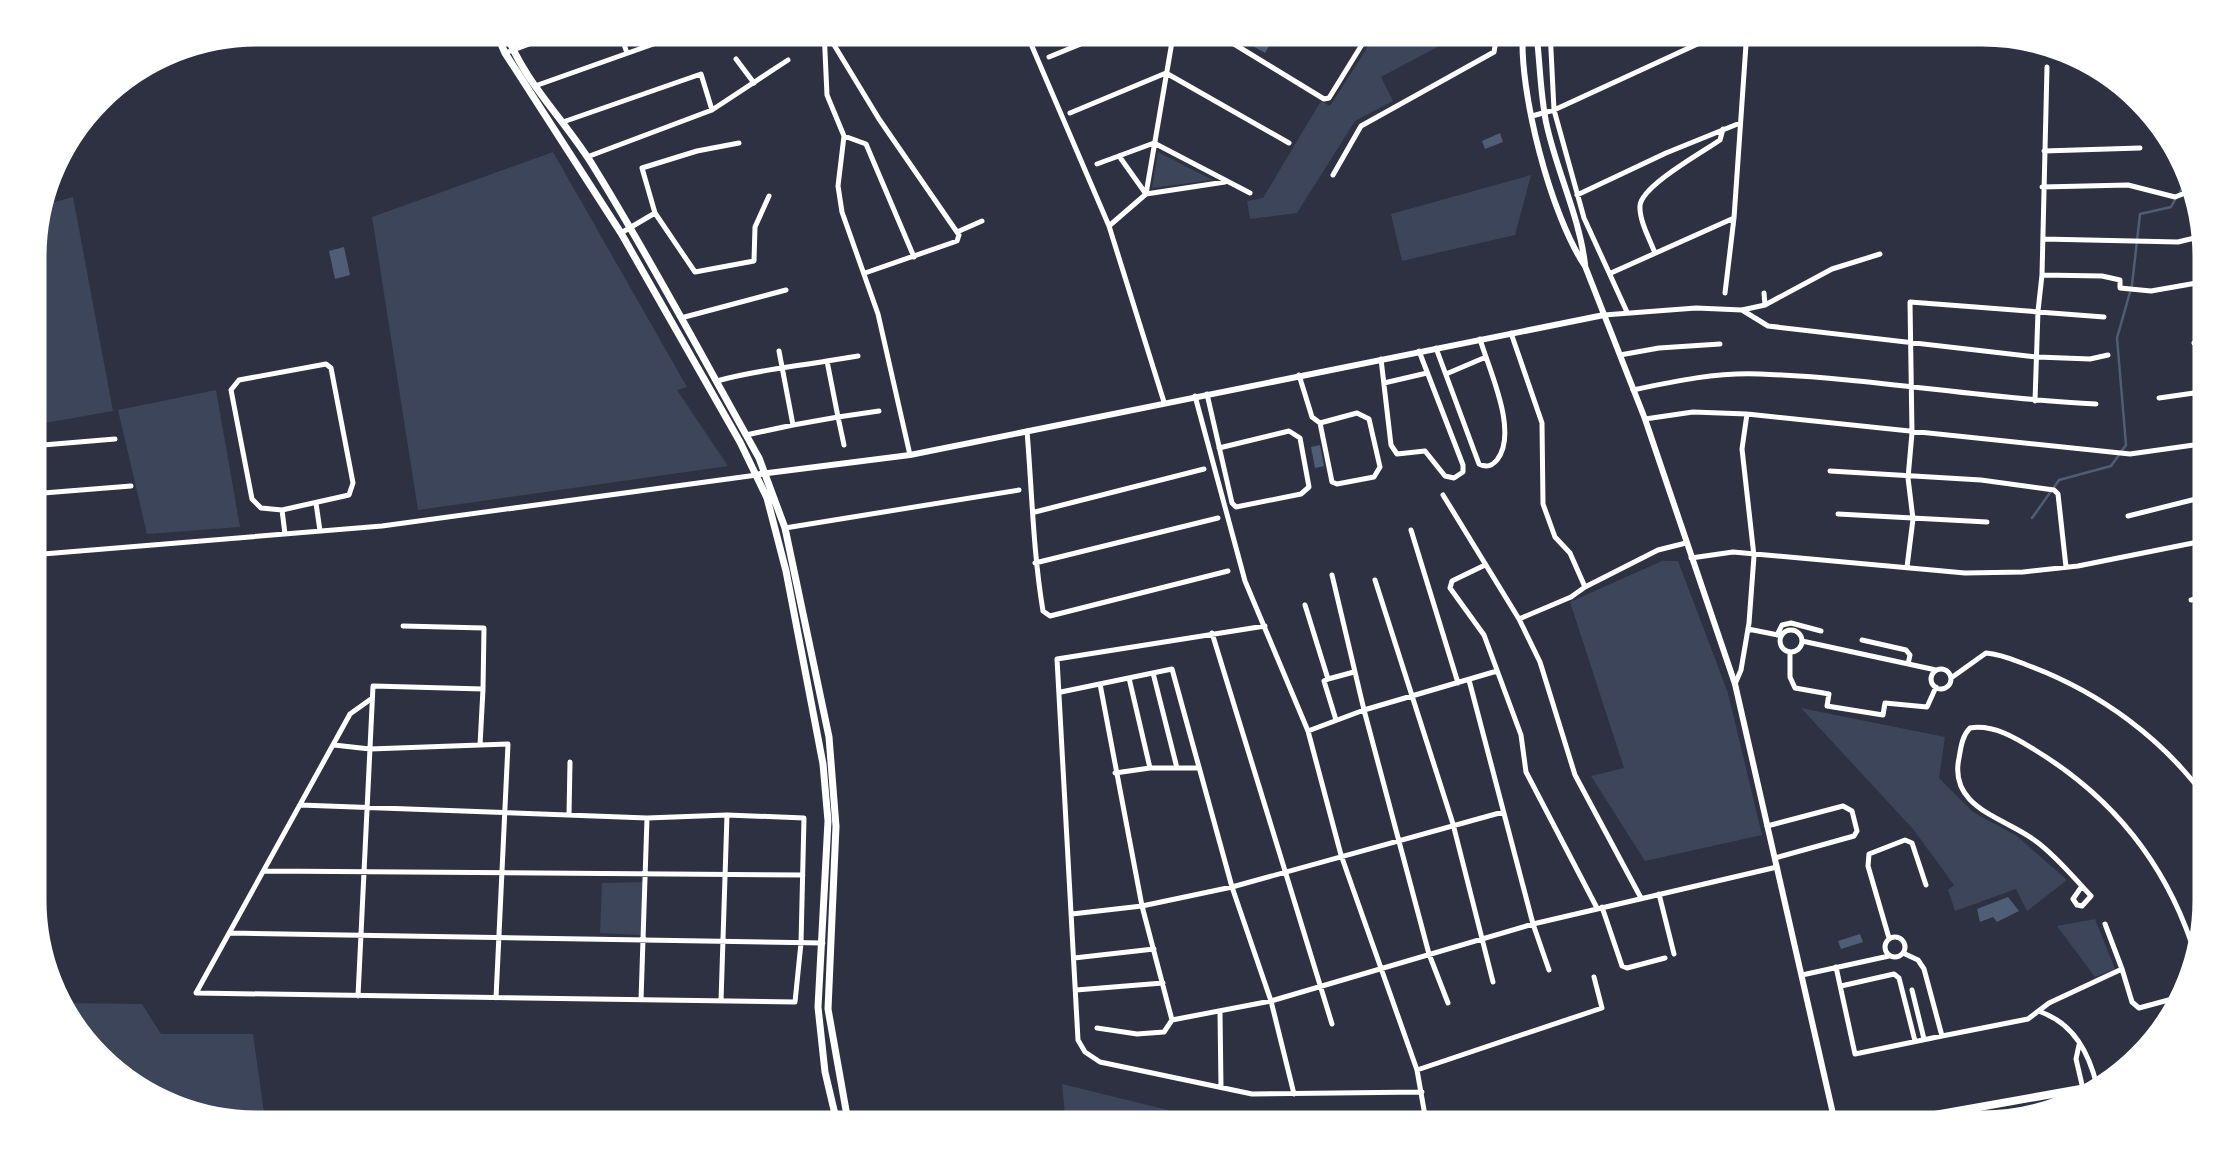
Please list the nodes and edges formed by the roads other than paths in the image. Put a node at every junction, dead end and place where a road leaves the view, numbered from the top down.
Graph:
1 (500, 42) edge
2 (510, 42) edge
3 (533, 42) edge
4 (623, 42) edge
5 (659, 42) edge
6 (825, 42) edge
7 (832, 42) edge
8 (1030, 42) edge
9 (1086, 42) edge
10 (1172, 42) edge
11 (1231, 42) edge
12 (1364, 42) edge
13 (1494, 42) edge
14 (1523, 42) edge
15 (1537, 42) edge
16 (1551, 42) edge
17 (1702, 42) edge
18 (1746, 42) edge
19 (513, 49) junction
20 (505, 53) junction
21 (627, 53) junction
22 (1049, 57) dead end
23 (736, 59) dead end
24 (788, 60) dead end
25 (2047, 67) dead end
26 (1166, 73) junction
27 (754, 83) junction
28 (532, 87) junction
29 (712, 110) junction
30 (1554, 110) junction
31 (1070, 113) dead end
32 (1545, 114) junction
33 (1532, 116) junction
34 (564, 122) junction
35 (1740, 123) junction
36 (1723, 130) junction
37 (844, 136) junction
38 (739, 143) dead end
39 (1154, 143) junction
40 (1289, 143) dead end
41 (2140, 148) dead end
42 (2044, 151) junction
43 (1119, 156) junction
44 (587, 157) junction
45 (1097, 164) dead end
46 (1333, 175) dead end
47 (1225, 183) junction
48 (2042, 187) junction
49 (2187, 192) edge
50 (1250, 193) dead end
51 (1146, 194) junction
52 (1577, 195) junction
53 (769, 196) dead end
54 (655, 213) junction
55 (1734, 218) junction
56 (982, 221) dead end
57 (1109, 226) junction
58 (630, 227) junction
59 (957, 232) junction
60 (621, 233) junction
61 (2196, 238) edge
62 (2043, 239) junction
63 (1655, 253) junction
64 (1880, 254) dead end
65 (914, 257) junction
66 (1585, 266) junction
67 (865, 273) junction
68 (1611, 273) junction
69 (2042, 275) junction
70 (2197, 283) edge
71 (786, 290) dead end
72 (1725, 293) dead end
73 (1763, 293) dead end
74 (1765, 305) junction
75 (1742, 310) junction
76 (2038, 311) junction
77 (1627, 312) junction
78 (1604, 314) junction
79 (2104, 317) dead end
80 (681, 318) junction
81 (1511, 333) junction
82 (1480, 339) junction
83 (1910, 342) junction
84 (2197, 342) edge
85 (2194, 343) dead end
86 (1720, 344) dead end
87 (1436, 348) junction
88 (779, 351) dead end
89 (1419, 351) junction
90 (1620, 355) junction
91 (2108, 355) dead end
92 (858, 356) dead end
93 (2037, 357) junction
94 (1486, 358) junction
95 (1381, 359) junction
96 (827, 361) junction
97 (782, 369) junction
98 (1427, 373) junction
99 (1446, 374) junction
100 (1299, 375) junction
101 (717, 381) junction
102 (1384, 383) junction
103 (1909, 388) junction
104 (1633, 390) junction
105 (2197, 393) edge
106 (1206, 394) junction
107 (1195, 396) junction
108 (2159, 398) dead end
109 (1164, 401) junction
110 (2035, 401) junction
111 (2096, 404) dead end
112 (879, 411) dead end
113 (1746, 414) junction
114 (838, 417) junction
115 (1645, 419) junction
116 (1320, 423) junction
117 (793, 425) junction
118 (1027, 431) junction
119 (1912, 433) junction
120 (746, 435) junction
121 (116, 439) dead end
122 (42, 445) edge
123 (844, 445) dead end
124 (2197, 445) edge
125 (1219, 448) junction
126 (910, 455) junction
127 (1204, 469) dead end
128 (1830, 471) dead end
129 (766, 473) junction
130 (757, 475) junction
131 (1909, 478) junction
132 (131, 486) dead end
133 (1019, 490) dead end
134 (42, 493) edge
135 (1443, 495) dead end
136 (2197, 499) edge
137 (316, 503) junction
138 (282, 510) junction
139 (1035, 512) junction
140 (1838, 514) dead end
141 (2128, 516) dead end
142 (1218, 518) dead end
143 (1913, 519) junction
144 (1987, 522) dead end
145 (785, 528) junction
146 (1411, 530) dead end
147 (320, 531) junction
148 (285, 534) junction
149 (2197, 542) edge
150 (1686, 543) junction
151 (42, 554) edge
152 (1755, 556) junction
153 (1691, 558) junction
154 (1035, 563) junction
155 (1485, 565) junction
156 (1907, 567) junction
157 (2066, 567) junction
158 (1228, 571) dead end
159 (1332, 575) dead end
160 (1375, 580) dead end
161 (1585, 587) junction
162 (2197, 599) edge
163 (2191, 600) dead end
164 (1304, 605) dead end
165 (1519, 619) junction
166 (403, 626) dead end
167 (1265, 626) junction
168 (1748, 629) junction
169 (1821, 631) dead end
170 (1212, 633) junction
171 (1779, 635) junction
172 (1862, 640) dead end
173 (1801, 641) junction
174 (1790, 652) junction
175 (1908, 664) junction
176 (1936, 670) junction
177 (1497, 671) junction
178 (1354, 672) junction
179 (1153, 673) junction
180 (1129, 678) junction
181 (1951, 678) junction
182 (1328, 679) junction
183 (1469, 680) junction
184 (1458, 683) junction
185 (1100, 684) junction
186 (1735, 684) junction
187 (1936, 687) junction
188 (483, 689) junction
189 (1060, 692) junction
190 (1413, 696) junction
191 (371, 699) junction
192 (1364, 710) junction
193 (1336, 720) junction
194 (1308, 731) junction
195 (334, 745) junction
196 (480, 745) junction
197 (370, 749) junction
198 (570, 762) dead end
199 (1150, 768) junction
200 (1177, 768) junction
201 (1198, 768) junction
202 (1115, 773) junction
203 (2197, 787) edge
204 (300, 805) junction
205 (367, 808) junction
206 (507, 813) junction
207 (1503, 813) junction
208 (569, 815) junction
209 (727, 815) junction
210 (647, 818) junction
211 (1453, 824) junction
212 (1768, 826) junction
213 (832, 839) junction
214 (1400, 840) junction
215 (1341, 855) junction
216 (1775, 858) junction
217 (1777, 867) junction
218 (264, 871) junction
219 (364, 871) junction
220 (1286, 872) junction
221 (503, 873) junction
222 (645, 874) junction
223 (726, 874) junction
224 (803, 875) junction
225 (1926, 885) dead end
226 (2082, 886) dead end
227 (1232, 887) junction
228 (1659, 894) junction
229 (1641, 898) junction
230 (1143, 906) junction
231 (1600, 908) junction
232 (1072, 914) junction
233 (1533, 924) junction
234 (2105, 924) dead end
235 (230, 933) junction
236 (361, 934) junction
237 (500, 937) junction
238 (1484, 938) junction
239 (1889, 938) junction
240 (643, 940) junction
241 (724, 941) junction
242 (803, 943) junction
243 (823, 943) junction
244 (2192, 945) edge
245 (1154, 949) junction
246 (1903, 953) junction
247 (1429, 954) junction
248 (1674, 954) dead end
249 (1889, 956) junction
250 (1074, 958) junction
251 (1665, 958) dead end
252 (1836, 967) junction
253 (1379, 968) junction
254 (2122, 969) junction
255 (1549, 971) dead end
256 (1802, 975) junction
257 (1594, 976) dead end
258 (1493, 982) dead end
259 (1163, 983) junction
260 (1321, 985) junction
261 (1841, 986) junction
262 (1076, 990) junction
263 (1912, 990) dead end
264 (358, 996) junction
265 (496, 998) junction
266 (2173, 999) edge
267 (640, 1000) junction
268 (722, 1001) junction
269 (1271, 1001) junction
270 (1448, 1003) dead end
271 (818, 1007) junction
272 (828, 1009) junction
273 (1220, 1012) junction
274 (2040, 1012) junction
275 (1172, 1020) junction
276 (1332, 1024) dead end
277 (1097, 1028) dead end
278 (1942, 1036) junction
279 (1924, 1039) junction
280 (1915, 1041) junction
281 (2079, 1045) junction
282 (1417, 1070) junction
283 (2097, 1082) edge
284 (1221, 1087) junction
285 (2083, 1089) joint
286 (1422, 1092) junction
287 (1294, 1094) junction
288 (835, 1115) edge
289 (847, 1115) edge
290 (1425, 1115) edge
291 (1833, 1115) edge
292 (1935, 1115) edge

1 - 20 main road
2 - 19 main road
3 - 19 street
4 - 21 street
5 - 21 street
6 - 37 street
7 - 59 street
8 - 57 street
9 - 22 street
10 - 26 street
11 - 12 street
13 - 46 street
14 - 33 street
15 - 32 street
16 - 30 street
17 - 30 street
18 - 35 street
19 - 20 street
19 - 28 main road
20 - 28 main road
21 - 28 street
23 - 27 street
24 - 27 street
25 - 42 street
26 - 31 street
26 - 39 street
26 - 40 street
27 - 29 street
28 - 34 main road
28 - 60 main road
29 - 34 street
29 - 44 street
30 - 32 street
30 - 52 street
32 - 33 street
32 - 66 street
33 - 66 street
34 - 44 main road
35 - 36 street
35 - 55 street
36 - 52 street
36 - 63 street
37 - 65 street
37 - 67 street
38 - 54 street
39 - 43 street
39 - 47 street
39 - 51 street
41 - 42 street
42 - 48 street
43 - 45 street
43 - 51 street
44 - 58 main road
47 - 50 street
47 - 51 street
48 - 49 street
48 - 62 street
51 - 57 street
52 - 68 street
53 - 54 street
54 - 58 street
55 - 63 street
55 - 72 street
56 - 59 street
57 - 109 street
58 - 60 street
58 - 80 main road
59 - 65 street
60 - 130 main road
61 - 62 street
62 - 69 street
63 - 68 street
64 - 74 street
65 - 67 street
66 - 78 street
67 - 126 street
68 - 77 street
69 - 70 street
69 - 76 street
71 - 80 street
73 - 74 street
74 - 75 street
75 - 77 street
75 - 83 street
76 - 79 street
76 - 83 street
76 - 93 street
77 - 78 street
78 - 81 street
78 - 90 street
80 - 101 main road
81 - 82 street
81 - 161 street
82 - 87 street
82 - 94 street
83 - 93 street
83 - 103 street
84 - 85 street
86 - 90 street
87 - 89 street
87 - 99 street
88 - 97 street
89 - 95 street
89 - 98 street
90 - 104 street
91 - 93 street
92 - 96 street
93 - 110 street
94 - 99 street
94 - 99 street
95 - 100 street
95 - 102 street
96 - 97 street
96 - 114 street
97 - 101 street
97 - 117 street
98 - 102 street
98 - 102 street
100 - 106 street
100 - 116 street
101 - 120 main road
103 - 104 street
103 - 110 street
103 - 119 street
104 - 115 street
105 - 108 street
106 - 107 street
106 - 125 street
107 - 109 street
107 - 167 street
109 - 118 street
110 - 111 street
112 - 114 street
113 - 115 street
113 - 119 street
113 - 152 street
114 - 117 street
114 - 123 street
115 - 150 street
116 - 116 street
117 - 120 street
118 - 126 street
118 - 139 street
119 - 124 street
119 - 131 street
120 - 129 main road
121 - 122 street
125 - 125 street
126 - 129 street
127 - 139 street
128 - 131 street
129 - 130 street
129 - 145 main road
130 - 147 street
130 - 213 main road
131 - 143 street
131 - 157 street
132 - 134 street
133 - 145 street
135 - 155 street
136 - 141 street
137 - 138 street
137 - 138 street
137 - 147 street
138 - 148 street
139 - 154 street
140 - 143 street
142 - 154 street
143 - 144 street
143 - 156 street
145 - 213 main road
146 - 184 street
147 - 148 street
148 - 151 street
149 - 157 street
150 - 153 street
150 - 161 street
152 - 153 street
152 - 156 street
152 - 168 street
153 - 186 street
154 - 158 street
155 - 165 street
155 - 177 street
156 - 157 street
159 - 178 street
160 - 190 street
161 - 165 street
162 - 163 street
164 - 182 street
165 - 229 street
166 - 188 street
167 - 170 street
167 - 194 street
168 - 171 street
168 - 186 street
169 - 171 street
170 - 189 street
170 - 220 street
171 - 173 street
171 - 174 street
172 - 175 street
173 - 174 street
173 - 175 street
174 - 187 street
175 - 176 street
176 - 181 street
176 - 187 street
177 - 183 street
177 - 231 street
178 - 182 street
178 - 192 street
179 - 180 street
179 - 200 street
179 - 201 street
180 - 185 street
180 - 199 street
181 - 187 street
181 - 203 street
182 - 193 street
183 - 184 street
183 - 207 street
184 - 190 street
185 - 189 street
185 - 202 street
186 - 212 street
188 - 191 street
188 - 196 street
189 - 232 street
190 - 192 street
190 - 211 street
191 - 195 street
191 - 197 street
192 - 193 street
192 - 214 street
193 - 194 street
194 - 215 street
195 - 197 street
195 - 204 street
196 - 197 street
196 - 206 street
197 - 205 street
198 - 208 street
199 - 200 street
199 - 202 street
200 - 201 street
201 - 227 street
202 - 230 street
204 - 205 street
204 - 218 street
205 - 206 street
205 - 219 street
206 - 208 street
206 - 221 street
207 - 211 street
207 - 233 street
208 - 210 street
209 - 210 street
209 - 223 street
209 - 224 street
210 - 222 street
211 - 214 street
211 - 238 street
212 - 216 street
212 - 216 street
213 - 243 main road
213 - 272 main road
214 - 215 street
214 - 247 street
215 - 220 street
215 - 253 street
216 - 217 street
217 - 228 street
217 - 256 street
218 - 219 street
218 - 235 street
219 - 221 street
219 - 236 street
220 - 227 street
220 - 260 street
221 - 222 street
221 - 237 street
222 - 223 street
222 - 240 street
223 - 224 street
223 - 241 street
224 - 242 street
225 - 239 street
226 - 244 street
227 - 230 street
227 - 269 street
228 - 229 street
228 - 248 street
229 - 231 street
230 - 232 street
230 - 245 street
231 - 233 street
231 - 251 street
232 - 250 street
233 - 238 street
233 - 255 street
234 - 254 street
235 - 236 street
235 - 264 street
236 - 237 street
236 - 264 street
237 - 240 street
237 - 265 street
238 - 247 street
238 - 258 street
239 - 246 street
239 - 249 street
240 - 241 street
240 - 267 street
241 - 242 street
241 - 268 street
242 - 243 street
242 - 268 street
243 - 271 main road
245 - 250 street
245 - 259 street
246 - 249 street
246 - 278 street
247 - 253 street
247 - 270 street
249 - 252 street
250 - 262 street
252 - 256 street
252 - 261 street
253 - 260 street
253 - 282 street
254 - 266 street
254 - 274 street
256 - 291 street
257 - 282 street
259 - 262 street
259 - 275 street
260 - 269 street
260 - 276 street
261 - 280 street
261 - 280 street
262 - 284 street
263 - 279 street
264 - 265 street
265 - 267 street
267 - 268 street
269 - 273 street
269 - 287 street
271 - 272 main road
271 - 288 main road
272 - 289 main road
273 - 275 street
273 - 284 street
274 - 278 street
274 - 281 street
275 - 277 street
278 - 279 street
279 - 280 street
281 - 283 street
281 - 285 street
282 - 286 street
284 - 287 street
285 - 292 main road
286 - 287 street
286 - 290 street

